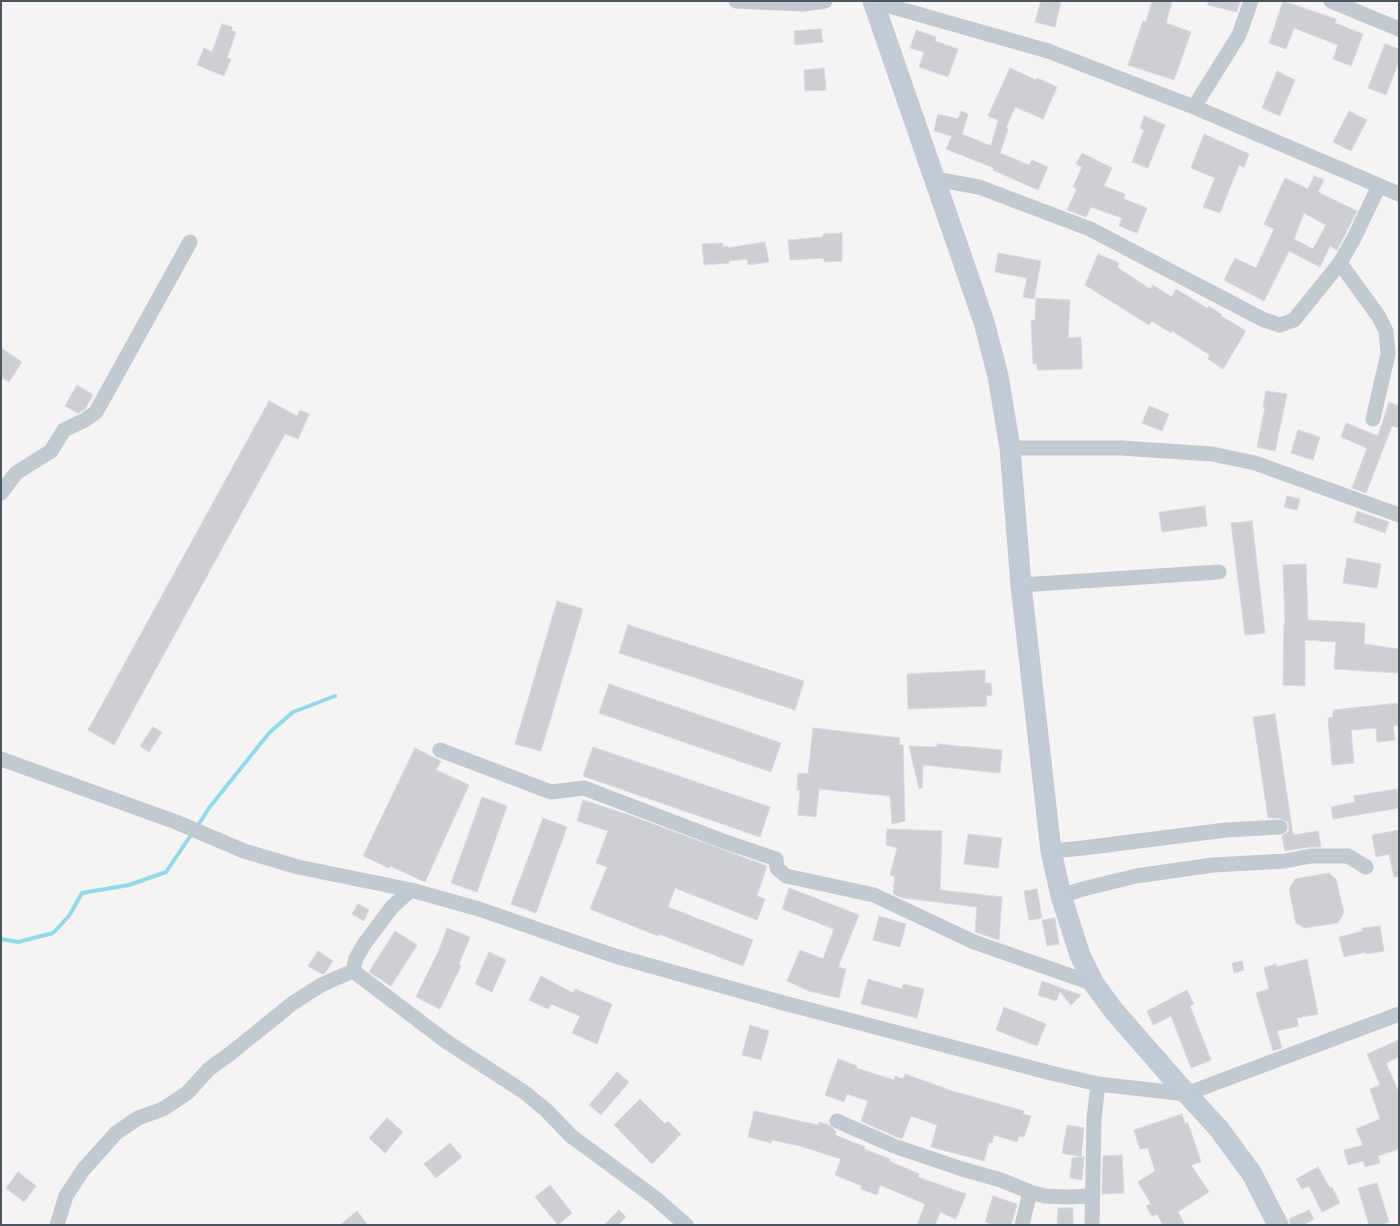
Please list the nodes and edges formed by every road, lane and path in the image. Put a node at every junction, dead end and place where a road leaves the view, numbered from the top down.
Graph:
1 (736, 1) edge
2 (825, 1) edge
3 (873, 1) edge
4 (1251, 1) edge
5 (1331, 1) edge
6 (1399, 29) edge
7 (1194, 107) junction
8 (935, 179) junction
9 (1379, 186) junction
10 (1399, 194) edge
11 (190, 242) dead end
12 (1340, 263) junction
13 (1373, 419) dead end
14 (1010, 448) junction
15 (1, 493) edge
16 (1399, 516) edge
17 (1219, 572) dead end
18 (1021, 585) junction
19 (440, 750) dead end
20 (1, 759) edge
21 (1280, 827) dead end
22 (1051, 851) junction
23 (1366, 867) dead end
24 (411, 890) junction
25 (1061, 896) junction
26 (353, 971) junction
27 (1094, 984) junction
28 (1399, 1014) edge
29 (1098, 1084) junction
30 (1186, 1094) junction
31 (837, 1121) dead end
32 (1030, 1192) junction
33 (1091, 1196) junction
34 (57, 1225) edge
35 (686, 1225) edge
36 (1022, 1225) edge
37 (1092, 1225) edge
38 (1278, 1225) edge

1 - 2 street
3 - 7 street
3 - 8 main road
4 - 7 street
5 - 6 street
7 - 9 street
8 - 12 street
8 - 14 main road
9 - 10 street
9 - 12 street
11 - 15 street
12 - 13 street
14 - 16 street
14 - 18 main road
17 - 18 street
18 - 22 main road
19 - 27 street
20 - 24 street
21 - 22 street
22 - 25 main road
23 - 25 street
24 - 26 street
24 - 29 street
25 - 27 main road
26 - 34 street
26 - 35 street
27 - 30 main road
28 - 30 street
29 - 30 street
29 - 33 street
30 - 38 main road
31 - 32 street
32 - 33 street
32 - 36 street
33 - 37 street

